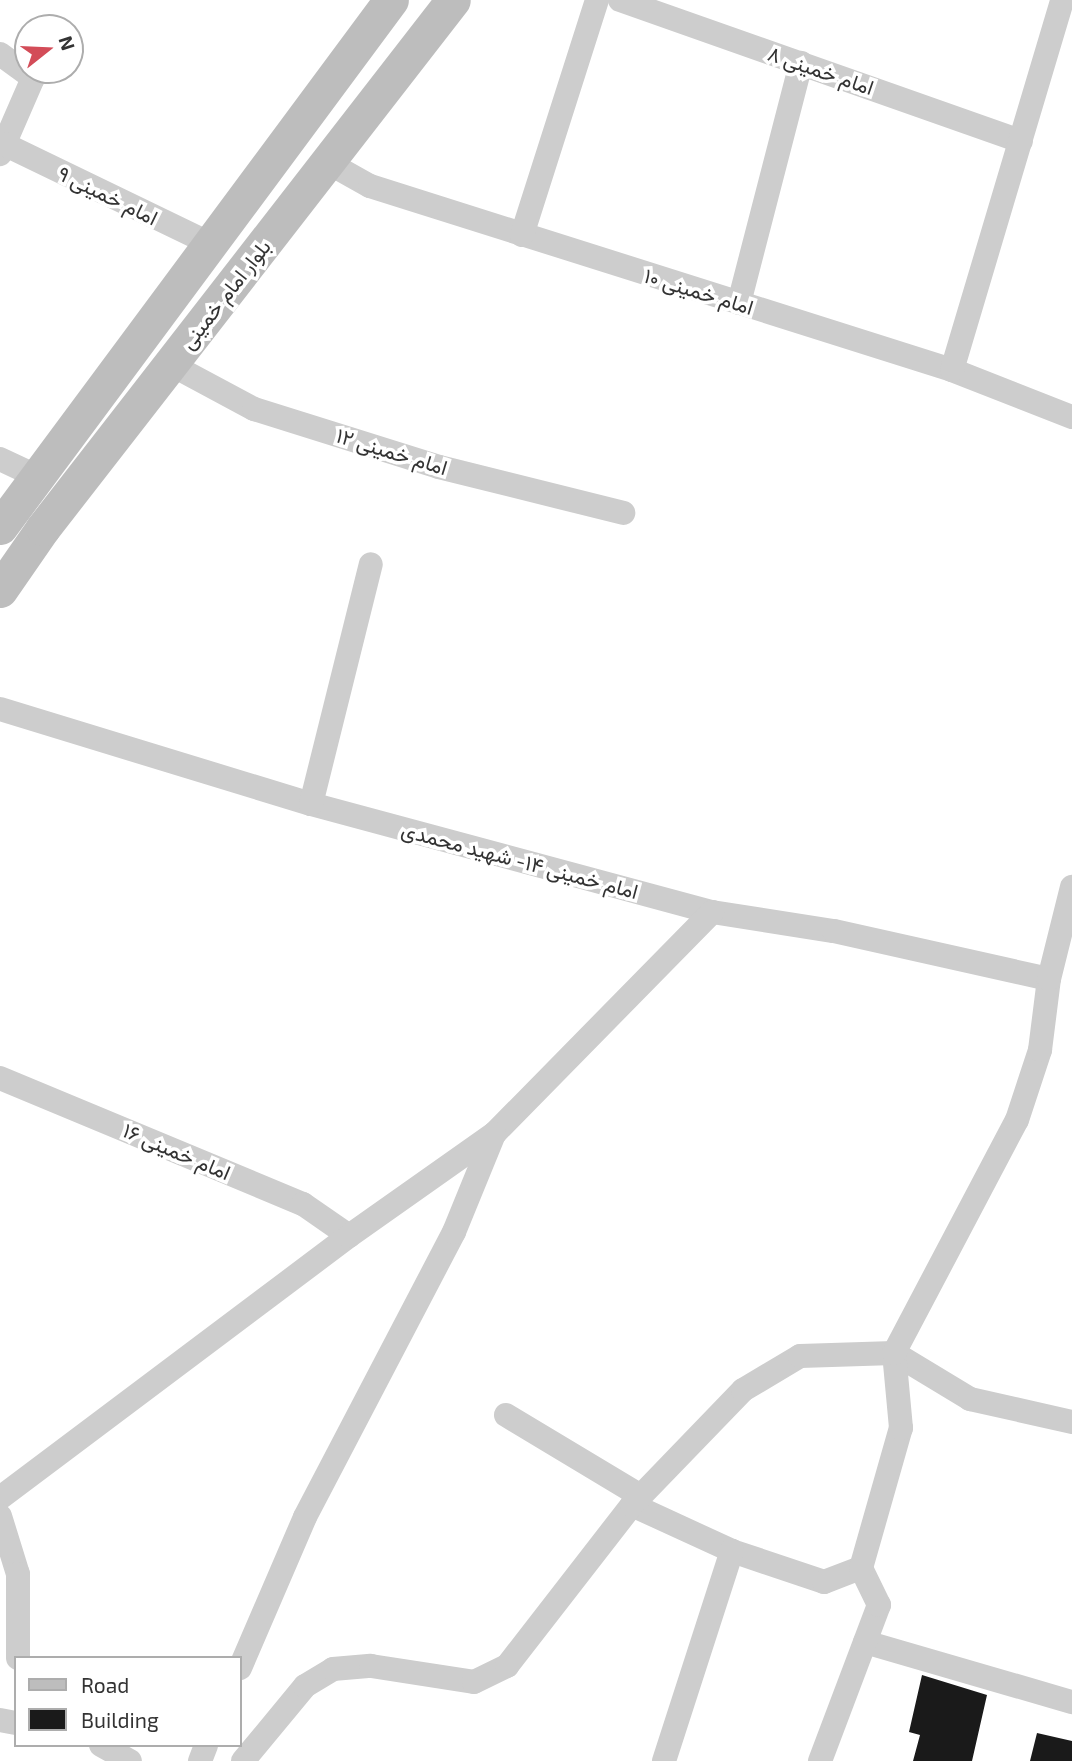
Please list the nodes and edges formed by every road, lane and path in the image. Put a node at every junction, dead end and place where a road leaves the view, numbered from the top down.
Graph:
1 (391, 0) edge
2 (453, 0) edge
3 (597, 0) edge
4 (620, 0) edge
5 (1062, 0) edge
6 (0, 54) edge
7 (801, 64) junction
8 (314, 106) junction
9 (352, 131) junction
10 (1021, 141) junction
11 (2, 149) edge
12 (327, 162) junction
13 (522, 235) junction
14 (213, 245) junction
15 (739, 303) junction
16 (170, 364) junction
17 (952, 370) junction
18 (1072, 416) edge
19 (0, 459) edge
20 (38, 477) junction
21 (623, 513) dead end
22 (0, 527) edge
23 (372, 564) dead end
24 (0, 590) edge
25 (0, 709) edge
26 (311, 804) junction
27 (1072, 887) edge
28 (712, 912) junction
29 (1072, 967) edge
30 (1049, 979) junction
31 (0, 1078) edge
32 (495, 1133) junction
33 (349, 1236) junction
34 (894, 1353) junction
35 (506, 1415) dead end
36 (1072, 1422) edge
37 (4, 1491) edge
38 (636, 1500) junction
39 (0, 1517) edge
40 (732, 1551) junction
41 (861, 1568) junction
42 (865, 1642) junction
43 (18, 1656) edge
44 (242, 1663) edge
45 (1072, 1702) edge
46 (105, 1747) edge
47 (130, 1761) edge
48 (243, 1761) edge
49 (664, 1761) edge
50 (820, 1761) edge

1 - 8 main road, بلوار امام خمینی
2 - 9 main road, بلوار امام خمینی
3 - 13 street
4 - 7 street, امام خمینی ۸
5 - 10 street
6 - 11 street
7 - 10 street, امام خمینی ۸
7 - 15 street
8 - 9 main road
8 - 14 main road, بلوار امام خمینی
9 - 12 main road, بلوار امام خمینی
10 - 17 street
11 - 14 street, امام خمینی ۹
12 - 13 street, امام خمینی ۱۰
12 - 16 main road, بلوار امام خمینی
13 - 15 street, امام خمینی ۱۰
14 - 20 main road, بلوار امام خمینی
15 - 17 street, امام خمینی ۱۰
16 - 21 street, امام خمینی ۱۲
16 - 24 main road, بلوار امام خمینی
17 - 18 street, امام خمینی ۱۰
19 - 20 street
20 - 22 main road, بلوار امام خمینی
23 - 26 street
25 - 26 street, امام خمینی ۱۴- شهید محمدی
26 - 28 street, امام خمینی ۱۴- شهید محمدی
27 - 30 street
28 - 30 street, امام خمینی ۱۴- شهید محمدی
28 - 32 street
29 - 30 street
30 - 34 street
31 - 33 street, امام خمینی ۱۶
32 - 33 street
32 - 44 street
33 - 37 street
34 - 36 street
34 - 38 street
34 - 41 street
35 - 38 street
38 - 40 street
38 - 48 street
39 - 43 street
40 - 41 street
40 - 49 street
41 - 42 street
42 - 45 street
42 - 50 street
46 - 47 street

